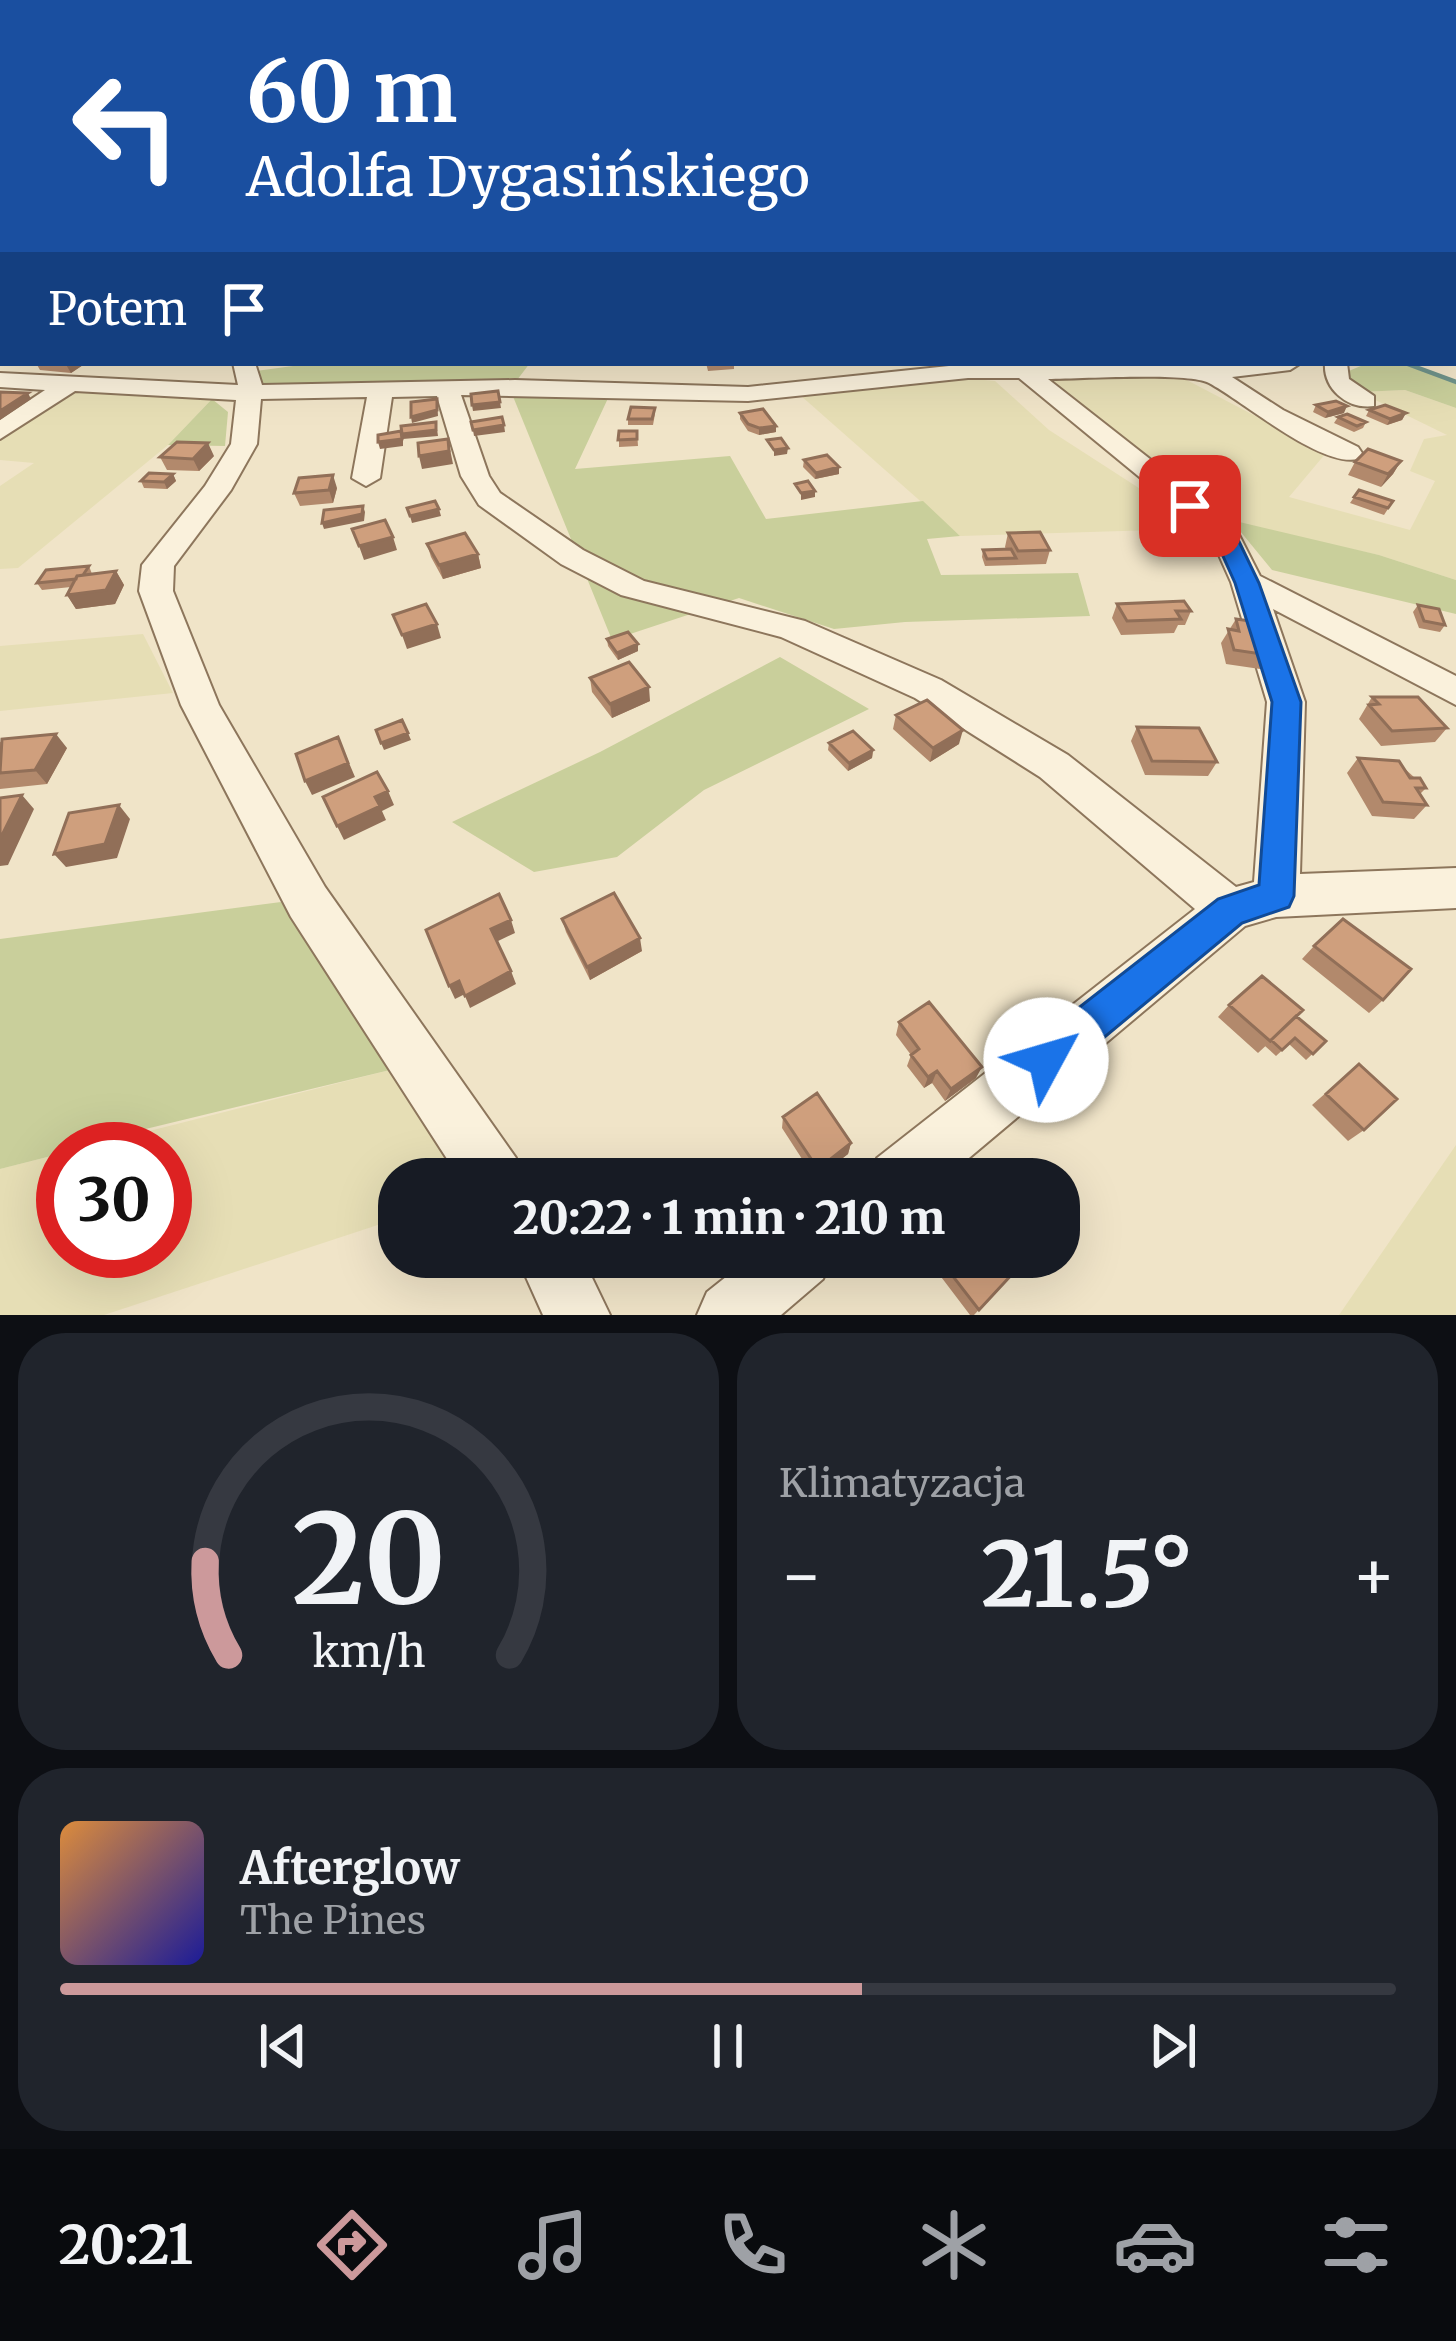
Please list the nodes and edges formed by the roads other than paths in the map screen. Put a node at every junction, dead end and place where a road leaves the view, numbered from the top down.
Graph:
1 (787, 366) edge
2 (1266, 366) edge
3 (1335, 366) edge
4 (914, 369) edge
5 (1023, 370) junction
6 (1209, 373) junction
7 (246, 377) edge
8 (0, 380) edge
9 (70, 384) junction
10 (447, 388) junction
11 (381, 389) junction
12 (801, 389) junction
13 (1365, 401) dead end
14 (0, 431) edge
15 (1348, 453) dead end
16 (366, 478) dead end
17 (1247, 583) junction
18 (1456, 692) edge
19 (1456, 888) edge
20 (1276, 896) junction
21 (1230, 910) junction
22 (481, 1158) edge
23 (924, 1158) edge
24 (558, 1278) edge
25 (775, 1278) edge
26 (577, 1315) edge
27 (730, 1315) edge

1 - 12 street
2 - 6 street
3 - 13 street
4 - 5 street
4 - 12 street
5 - 6 street
5 - 17 street
6 - 15 street
7 - 9 street
7 - 11 street
7 - 22 street
8 - 9 street
9 - 14 street
10 - 11 street
10 - 12 street
10 - 21 street
11 - 16 street
17 - 18 street
17 - 20 street
19 - 20 street
20 - 21 street
21 - 23 street
24 - 26 street
25 - 27 street

